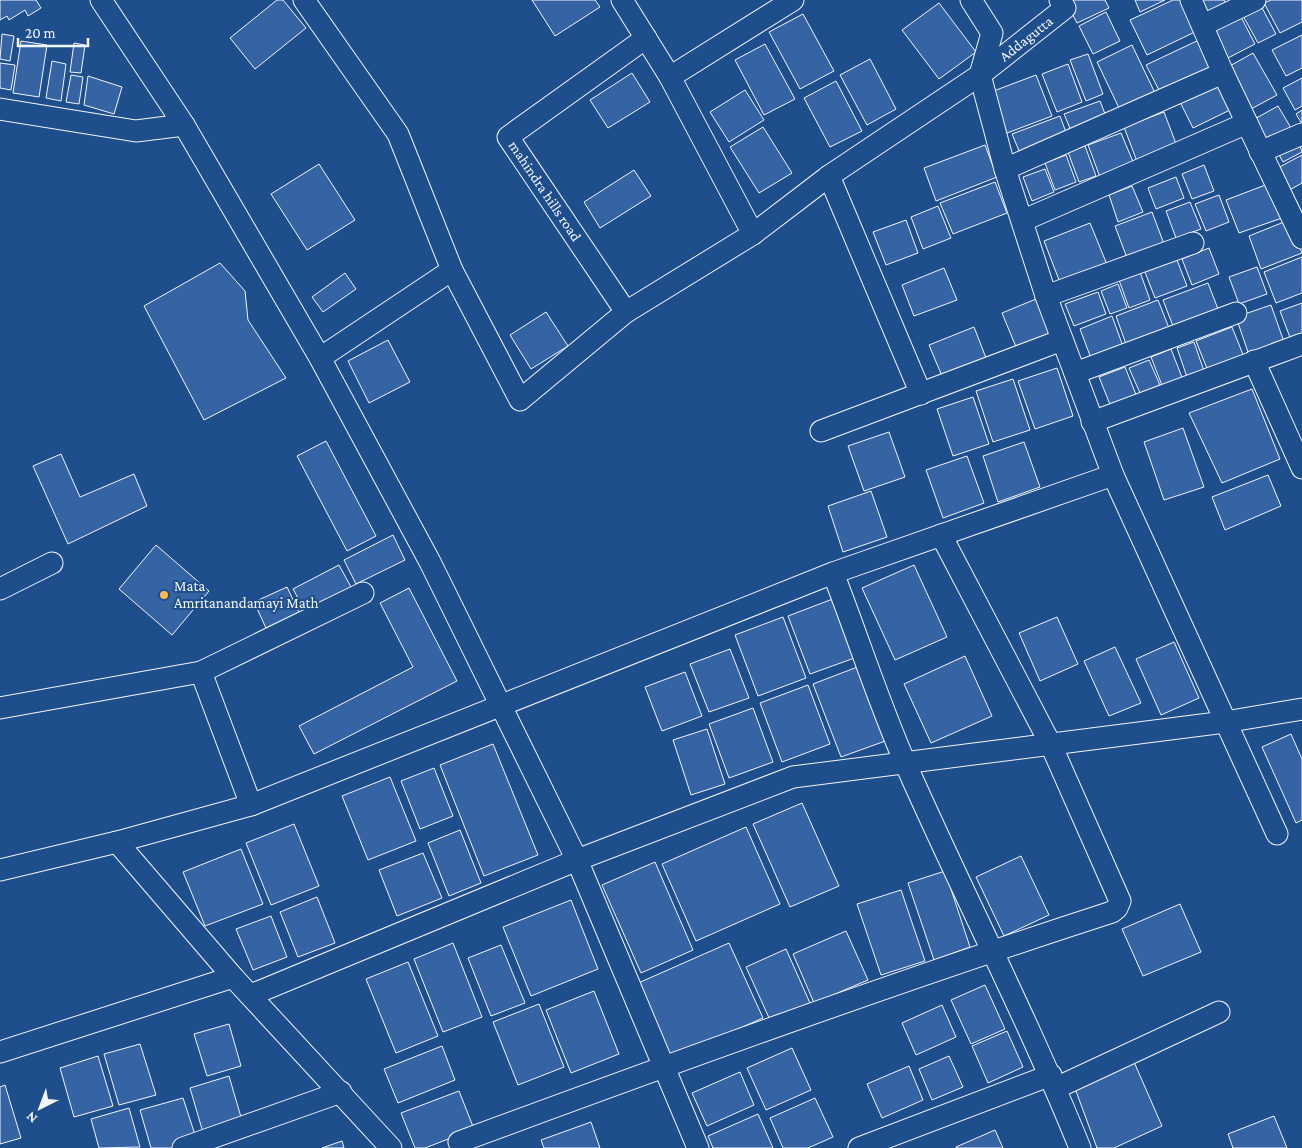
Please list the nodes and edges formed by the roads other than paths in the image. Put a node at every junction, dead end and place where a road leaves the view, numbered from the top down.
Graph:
1 (101, 0) edge
2 (304, 0) edge
3 (622, 0) edge
4 (792, 0) edge
5 (971, 0) edge
6 (1060, 0) edge
7 (1191, 0) edge
8 (1255, 0) edge
9 (1203, 26) junction
10 (646, 38) junction
11 (1223, 73) junction
12 (980, 75) junction
13 (670, 77) junction
14 (0, 109) edge
15 (1247, 123) junction
16 (184, 126) junction
17 (1302, 134) edge
18 (1260, 152) junction
19 (1005, 168) junction
20 (828, 176) junction
21 (1024, 220) junction
22 (753, 234) junction
23 (1302, 238) edge
24 (1193, 243) dead end
25 (452, 270) junction
26 (1046, 296) junction
27 (626, 312) junction
28 (1236, 313) dead end
29 (1062, 340) junction
30 (1302, 344) edge
31 (320, 358) junction
32 (1254, 362) junction
33 (1075, 374) junction
34 (922, 394) junction
35 (1092, 422) junction
36 (821, 431) dead end
37 (1302, 468) edge
38 (1113, 475) junction
39 (941, 535) junction
40 (52, 563) dead end
41 (833, 573) junction
42 (0, 590) edge
43 (363, 593) dead end
44 (201, 672) junction
45 (500, 706) junction
46 (0, 708) edge
47 (1302, 709) edge
48 (1225, 722) junction
49 (1052, 745) junction
50 (906, 764) junction
51 (251, 805) junction
52 (1278, 834) dead end
53 (117, 842) junction
54 (577, 860) junction
55 (0, 870) edge
56 (991, 951) junction
57 (233, 977) junction
58 (251, 995) junction
59 (1219, 1012) dead end
60 (0, 1052) edge
61 (664, 1067) junction
62 (1053, 1082) junction
63 (341, 1092) junction
64 (459, 1142) dead end
65 (183, 1148) edge
66 (391, 1148) edge
67 (698, 1148) edge
68 (859, 1148) edge
69 (1080, 1148) edge

1 - 16 street
2 - 25 street
3 - 10 street
4 - 13 street
5 - 12 street
6 - 12 street, Addagutta
7 - 9 street
8 - 9 street
9 - 11 street
10 - 13 street
10 - 27 street, mahindra hills road
11 - 15 street
11 - 19 street
12 - 19 street
12 - 20 street
13 - 22 street
14 - 16 street
15 - 18 street
15 - 21 street
16 - 31 street
17 - 18 street
18 - 23 street
19 - 21 street
20 - 22 street
20 - 34 street
21 - 26 street
22 - 27 street
24 - 26 street
25 - 27 street
25 - 31 street
26 - 29 street
28 - 33 street
29 - 33 street
29 - 34 street
30 - 32 street
31 - 45 street
32 - 35 street
32 - 37 street
33 - 35 street
34 - 36 street
35 - 38 street
38 - 39 street
38 - 48 street
39 - 41 street
39 - 49 street
40 - 42 street
41 - 45 street
41 - 50 street
43 - 44 street
44 - 46 street
44 - 51 street
45 - 51 street
45 - 54 street
47 - 48 street
48 - 49 street
48 - 52 street
49 - 50 street
49 - 56 street
50 - 54 street
50 - 56 street
51 - 53 street
53 - 55 street
53 - 57 street
54 - 58 street
54 - 61 street
56 - 61 street
56 - 62 street
57 - 58 street
57 - 60 street
58 - 63 street
59 - 62 street
61 - 64 street
61 - 67 street
62 - 68 street
62 - 69 street
63 - 65 street
63 - 66 street

